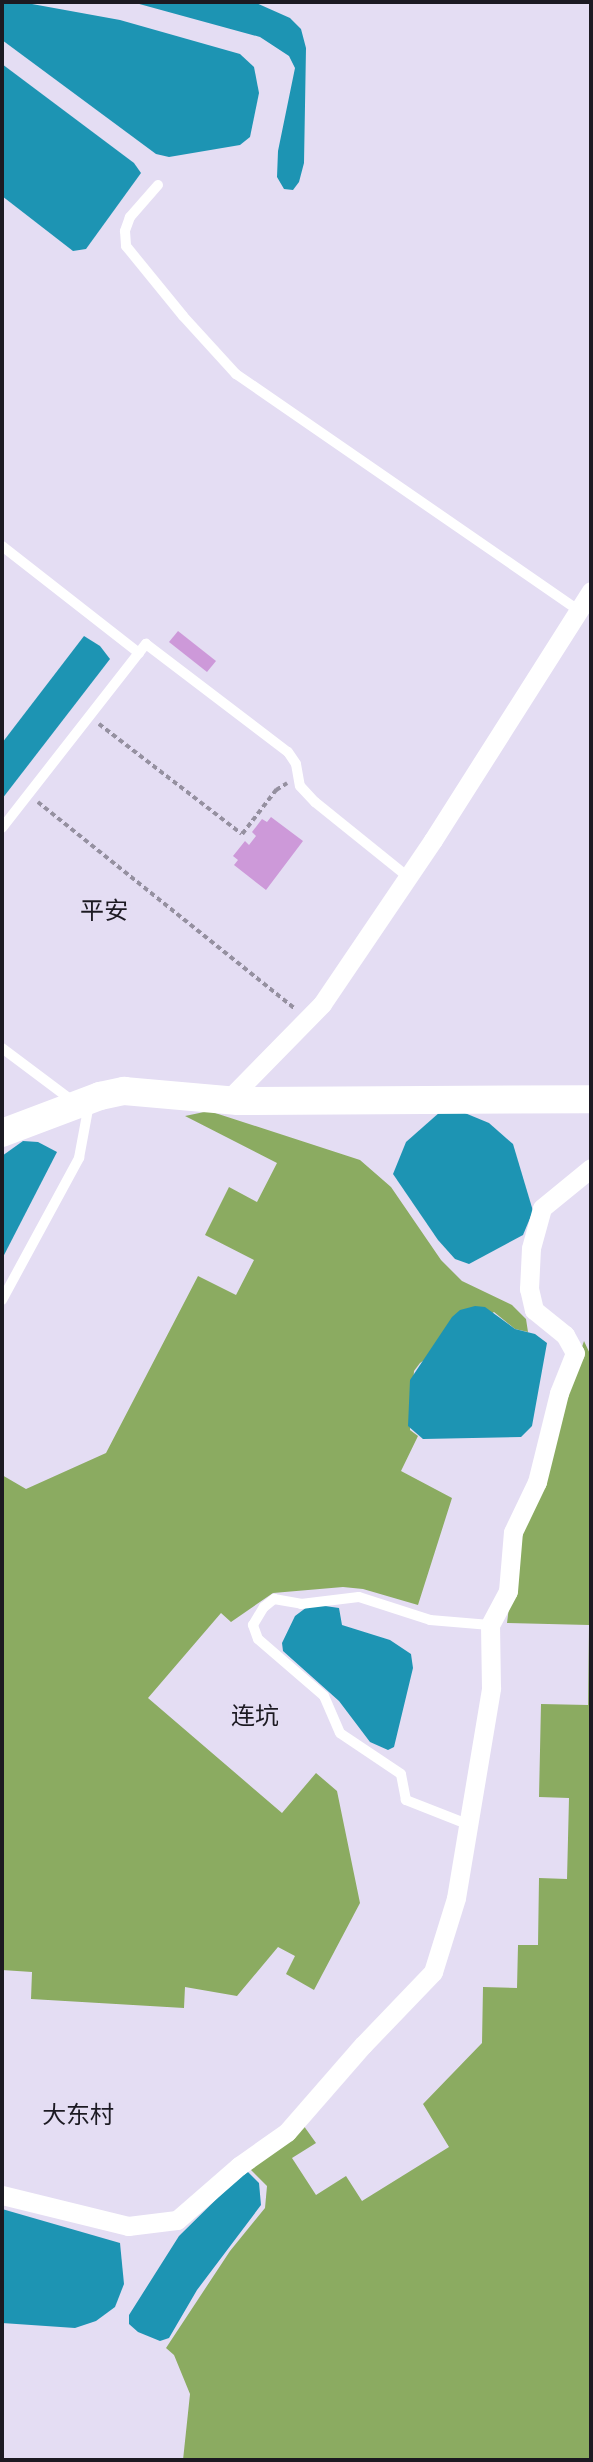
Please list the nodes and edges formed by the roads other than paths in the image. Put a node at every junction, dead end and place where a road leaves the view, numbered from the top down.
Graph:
1 (158, 185) dead end
2 (2, 546) edge
3 (591, 591) edge
4 (579, 611) junction
5 (139, 653) junction
6 (2, 828) edge
7 (408, 877) junction
8 (2, 1048) edge
9 (591, 1099) edge
10 (227, 1101) junction
11 (84, 1102) junction
12 (2, 1133) edge
13 (591, 1168) edge
14 (2, 1300) edge
15 (490, 1625) junction
16 (467, 1824) junction
17 (2, 2195) edge

1 - 4 lane
2 - 5 lane
3 - 4 street
4 - 7 street
5 - 6 lane
5 - 7 lane
7 - 10 street
8 - 11 lane
9 - 10 street
10 - 11 street
11 - 12 street
11 - 14 lane
13 - 15 street
15 - 16 street
15 - 16 lane
16 - 17 street

